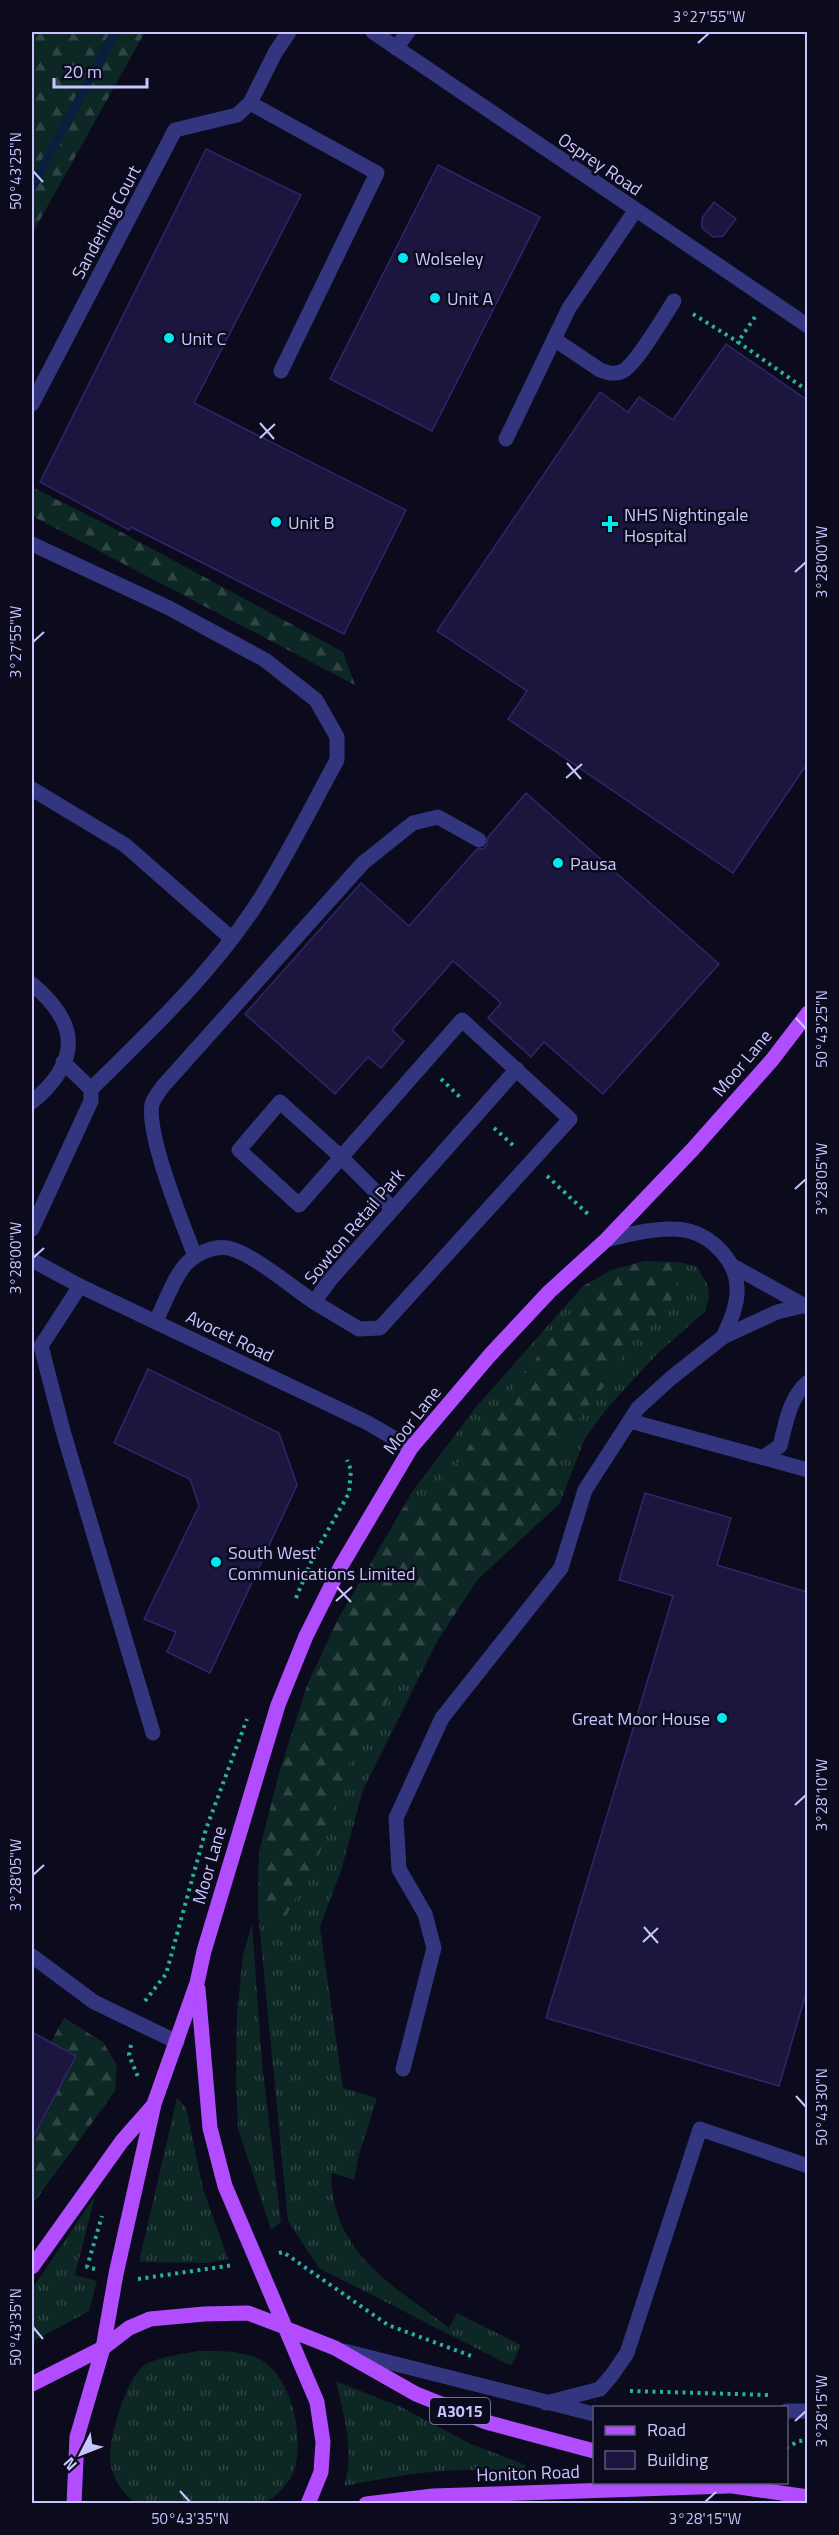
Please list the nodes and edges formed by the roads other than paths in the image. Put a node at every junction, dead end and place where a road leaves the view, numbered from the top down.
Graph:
1 (289, 32) edge
2 (373, 32) edge
3 (408, 32) edge
4 (396, 48) junction
5 (250, 103) junction
6 (635, 211) junction
7 (675, 301) road end
8 (807, 326) edge
9 (554, 339) junction
10 (281, 371) dead end
11 (32, 404) edge
12 (506, 438) dead end
13 (32, 544) edge
14 (32, 789) edge
15 (479, 840) dead end
16 (231, 938) junction
17 (32, 984) edge
18 (807, 1013) edge
19 (63, 1062) junction
20 (517, 1069) junction
21 (91, 1089) junction
22 (32, 1102) edge
23 (341, 1157) junction
24 (393, 1209) junction
25 (32, 1229) edge
26 (606, 1240) junction
27 (195, 1256) junction
28 (32, 1260) edge
29 (731, 1265) junction
30 (80, 1286) junction
31 (315, 1302) junction
32 (805, 1307) edge
33 (156, 1322) junction
34 (723, 1337) junction
35 (807, 1382) edge
36 (630, 1421) junction
37 (411, 1448) junction
38 (765, 1456) junction
39 (807, 1470) edge
40 (153, 1733) dead end
41 (32, 1956) edge
42 (197, 1983) junction
43 (177, 2042) junction
44 (404, 2069) dead end
45 (154, 2104) junction
46 (807, 2166) edge
47 (32, 2267) edge
48 (286, 2328) junction
49 (103, 2348) junction
50 (335, 2348) junction
51 (32, 2384) edge
52 (546, 2403) junction
53 (788, 2410) edge
54 (807, 2411) edge
55 (593, 2414) edge
56 (593, 2451) edge
57 (721, 2484) edge
58 (807, 2497) edge
59 (74, 2504) edge
60 (308, 2504) edge
61 (366, 2504) edge

1 - 5 street
2 - 4 street, Osprey Road
3 - 4 street
4 - 6 street, Osprey Road
5 - 10 street
5 - 11 street, Sanderling Court
6 - 8 street, Osprey Road
6 - 9 street
7 - 9 street
9 - 12 street
13 - 16 street
14 - 16 street
15 - 27 street
16 - 21 street
17 - 19 street
18 - 26 main road, Moor Lane
19 - 21 street
19 - 22 street
20 - 23 street
20 - 24 street, Sowton Retail Park
20 - 31 street
21 - 25 street
23 - 23 street
23 - 24 street
24 - 31 street, Sowton Retail Park
26 - 29 street
26 - 37 main road, Moor Lane
27 - 31 street, Sowton Retail Park
27 - 33 street
28 - 30 street, Avocet Road
29 - 32 street
29 - 34 street
30 - 33 street, Avocet Road
30 - 40 street
32 - 34 street
33 - 37 street, Avocet Road
34 - 36 street
35 - 38 street
36 - 38 street
36 - 44 street
37 - 42 main road, Moor Lane
38 - 39 street
41 - 43 street
42 - 43 main road, Moor Lane
42 - 48 main road, Moor Lane
43 - 45 main road, Moor Lane
45 - 47 main road
45 - 49 main road, Moor Lane
46 - 52 street
48 - 49 main road, Honiton Road
48 - 50 main road, Honiton Road / A3015
48 - 60 main road, Moor Lane
49 - 51 main road
49 - 59 main road, Moor Lane
50 - 52 street, Honiton Road
50 - 56 main road, Honiton Road / A3015
52 - 55 street, Honiton Road
53 - 54 street
57 - 58 main road, Honiton Road
57 - 61 main road, Honiton Road

